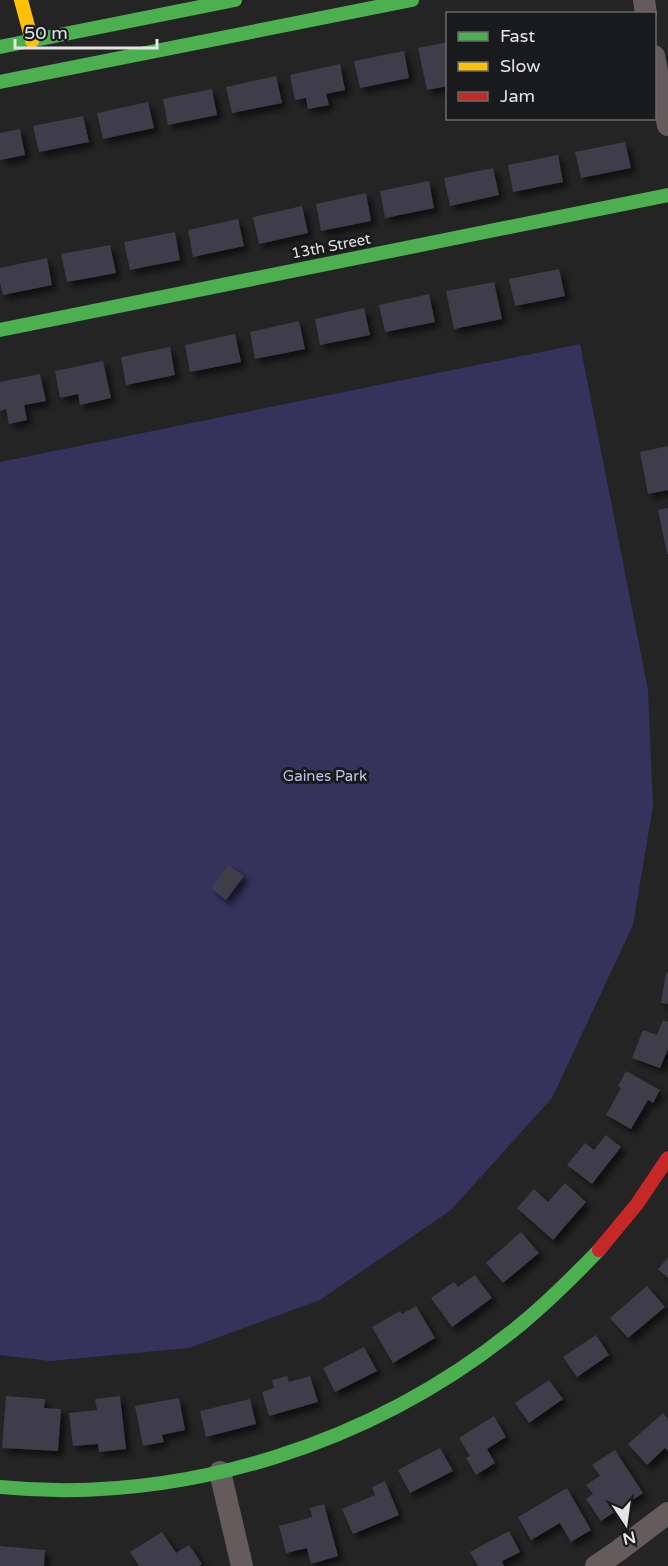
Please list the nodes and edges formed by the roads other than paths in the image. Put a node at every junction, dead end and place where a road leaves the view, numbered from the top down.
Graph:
1 (21, 0) edge
2 (235, 0) edge
3 (412, 0) edge
4 (391, 2) edge
5 (32, 41) junction
6 (0, 48) edge
7 (656, 66) edge
8 (0, 82) edge
9 (668, 125) edge
10 (668, 195) edge
11 (0, 330) edge
12 (668, 1158) edge
13 (220, 1472) junction
14 (0, 1487) edge
15 (668, 1513) edge
16 (242, 1566) edge
17 (596, 1566) edge

1 - 5 street
2 - 5 street
3 - 4 street
4 - 8 street
5 - 6 street
7 - 9 street
10 - 11 street, 13th Street
12 - 13 street
13 - 14 street
13 - 16 street
15 - 17 street

